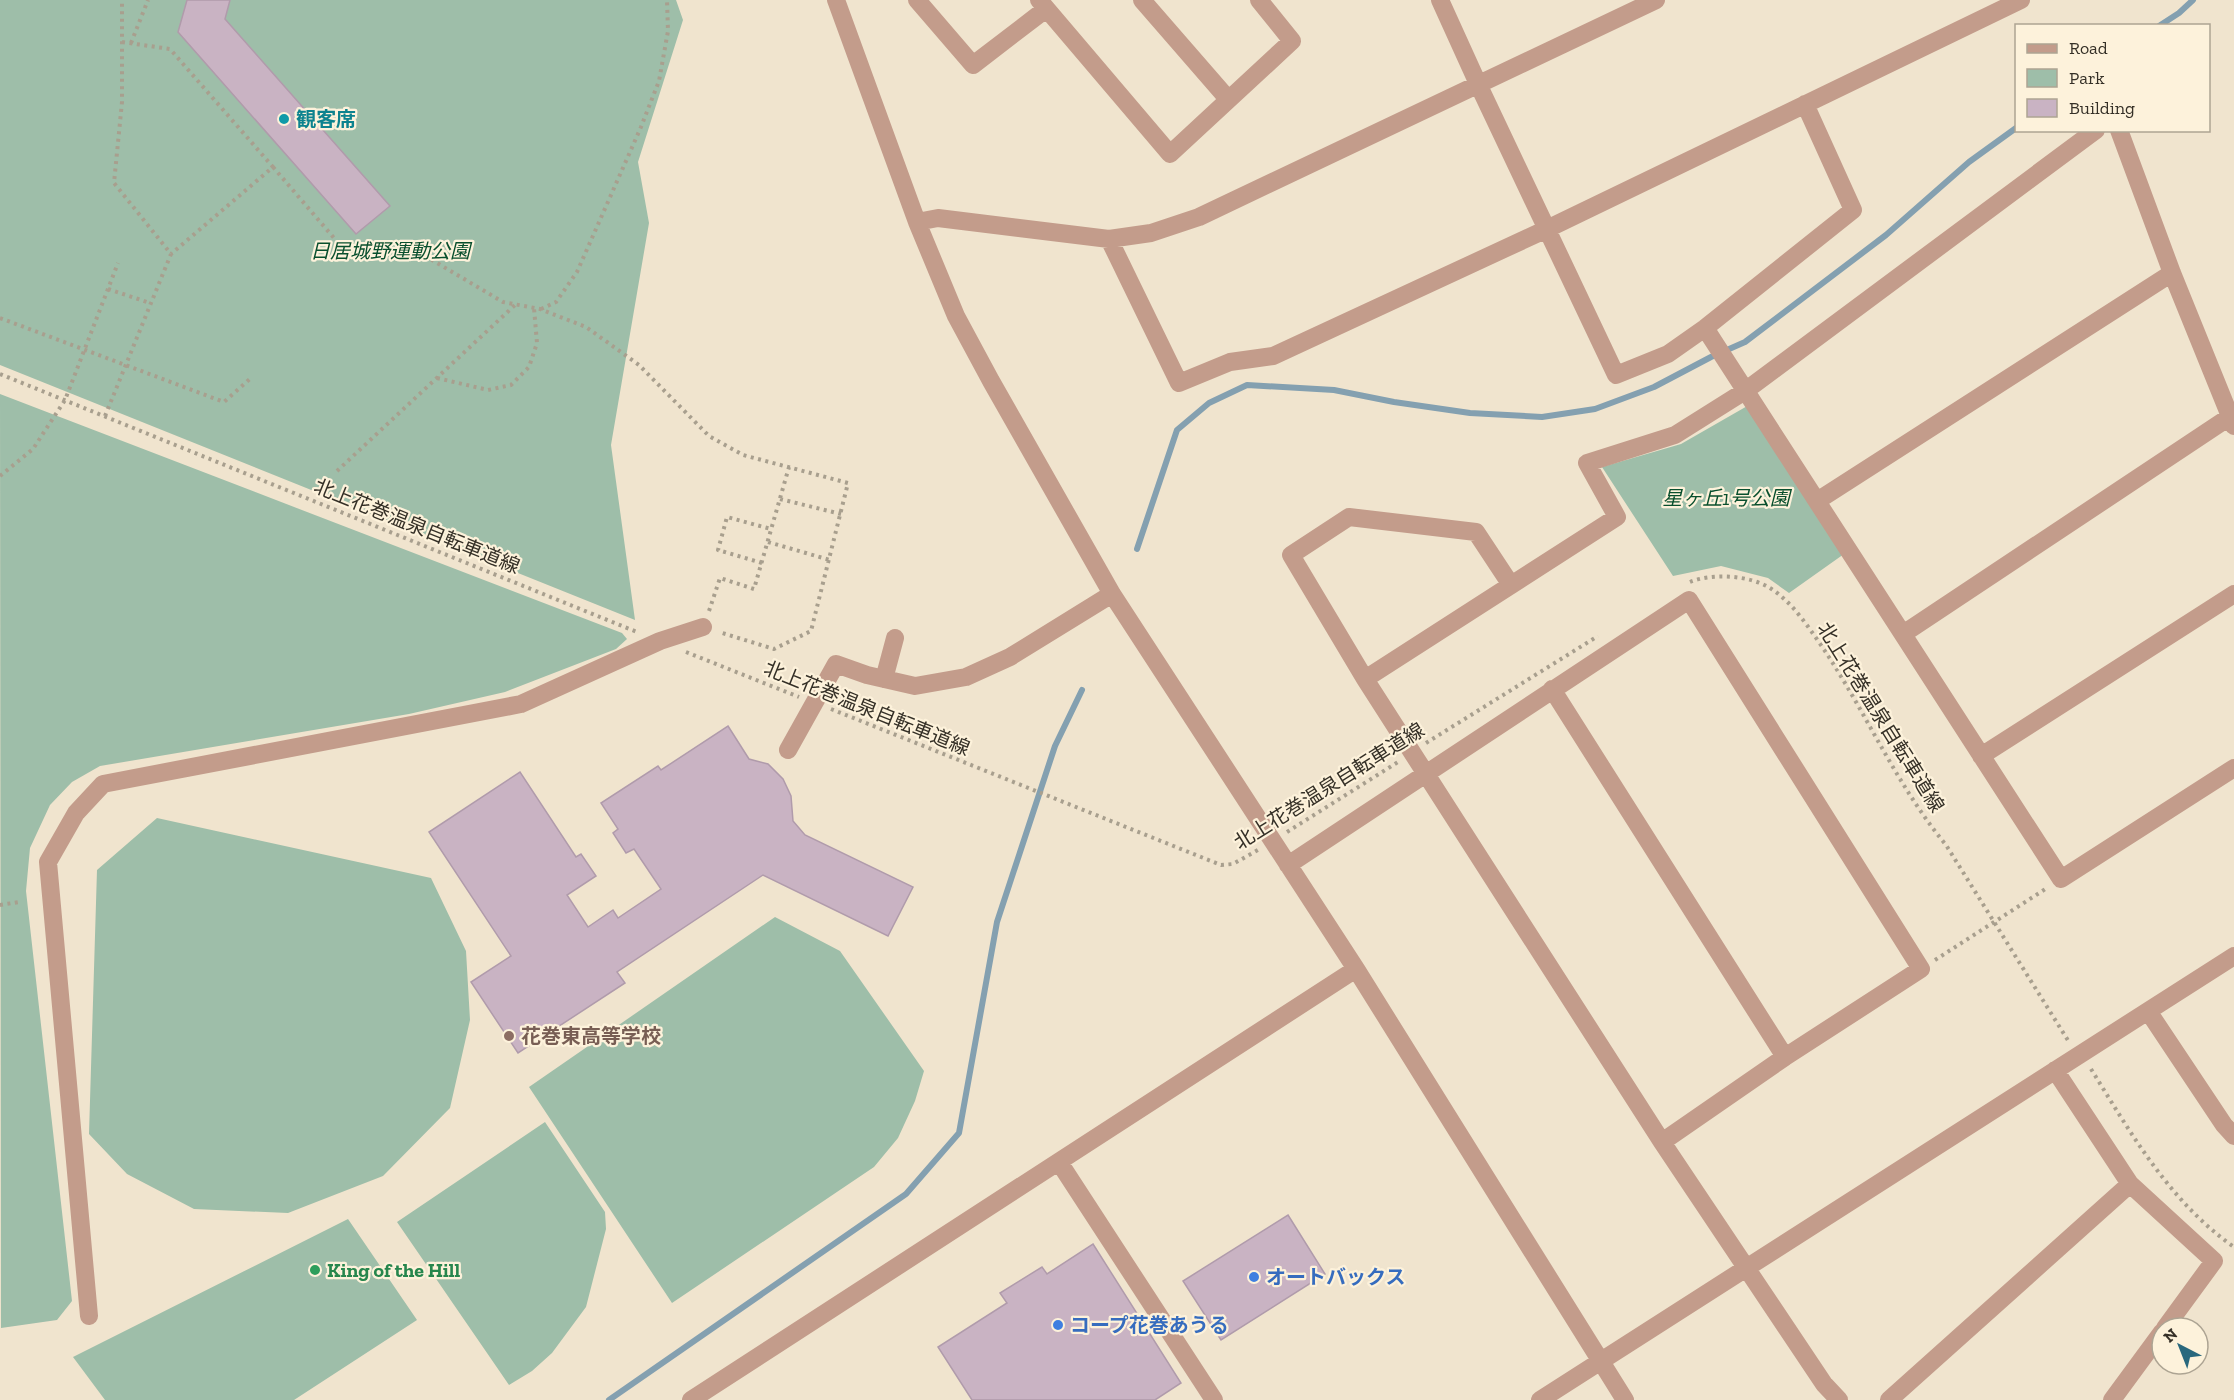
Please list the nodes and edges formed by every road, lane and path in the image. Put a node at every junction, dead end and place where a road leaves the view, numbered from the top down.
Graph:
1 (122, 0) edge
2 (148, 0) edge
3 (668, 0) edge
4 (836, 0) edge
5 (917, 0) edge
6 (1142, 0) edge
7 (1258, 0) edge
8 (1440, 0) edge
9 (1656, 0) edge
10 (2021, 0) edge
11 (1043, 4) edge
12 (122, 42) junction
13 (131, 43) junction
14 (1479, 86) junction
15 (1228, 99) junction
16 (1805, 104) junction
17 (2093, 132) edge
18 (2120, 132) edge
19 (273, 167) junction
20 (918, 222) junction
21 (1547, 230) junction
22 (1109, 239) junction
23 (171, 254) junction
24 (118, 263) dead end
25 (2172, 273) junction
26 (108, 289) junction
27 (150, 303) junction
28 (515, 304) junction
29 (534, 308) junction
30 (540, 309) junction
31 (0, 318) edge
32 (1705, 328) junction
33 (84, 351) junction
34 (125, 365) junction
35 (0, 374) edge
36 (251, 378) dead end
37 (437, 378) junction
38 (1744, 391) junction
39 (65, 400) junction
40 (105, 416) junction
41 (2233, 419) edge
42 (789, 467) junction
43 (337, 471) dead end
44 (0, 476) edge
45 (780, 498) junction
46 (1817, 501) junction
47 (841, 514) junction
48 (771, 529) junction
49 (768, 542) junction
50 (830, 560) junction
51 (762, 563) junction
52 (1689, 583) dead end
53 (1511, 585) junction
54 (1112, 594) junction
55 (2234, 594) edge
56 (703, 627) junction
57 (1601, 634) dead end
58 (1903, 634) junction
59 (895, 638) dead end
60 (660, 641) junction
61 (884, 679) junction
62 (1365, 680) junction
63 (1552, 689) junction
64 (814, 703) junction
65 (788, 750) dead end
66 (1412, 753) junction
67 (1982, 756) junction
68 (2234, 768) edge
69 (1424, 773) junction
70 (1273, 841) junction
71 (1288, 865) junction
72 (2061, 879) junction
73 (19, 902) dead end
74 (0, 905) edge
75 (1994, 922) junction
76 (2234, 956) edge
77 (1356, 969) junction
78 (1921, 969) junction
79 (2148, 1011) junction
80 (2079, 1054) junction
81 (1785, 1057) junction
82 (2055, 1070) junction
83 (2234, 1136) edge
84 (1662, 1142) junction
85 (1059, 1162) junction
86 (2130, 1184) junction
87 (2234, 1247) edge
88 (1745, 1268) junction
89 (89, 1316) dead end
90 (2174, 1316) edge
91 (2150, 1348) edge
92 (1601, 1360) junction
93 (704, 1397) edge
94 (1214, 1400) edge
95 (1540, 1400) edge
96 (1625, 1400) edge
97 (1839, 1400) edge
98 (1889, 1400) edge
99 (2112, 1400) edge

1 - 12 path
2 - 13 path
3 - 30 path
4 - 20 street
5 - 11 street
6 - 15 street
7 - 15 street
8 - 14 street
9 - 14 street
10 - 16 street
11 - 15 street
12 - 13 path
12 - 23 path
13 - 19 path
14 - 21 street
14 - 22 street
16 - 21 street
16 - 32 street
17 - 38 street
18 - 25 street
19 - 23 path
19 - 28 path
20 - 22 street
20 - 54 street
21 - 22 street
21 - 32 street
23 - 27 path
24 - 26 path
25 - 41 street
25 - 46 street
26 - 27 path
26 - 33 path
27 - 34 path
28 - 29 path
28 - 37 path
29 - 30 path
29 - 37 path
30 - 42 path
31 - 33 path
32 - 38 street
33 - 34 path
33 - 39 path
34 - 36 path
34 - 40 path
35 - 39 path, 北上花巻温泉自転車道線
37 - 43 path
38 - 46 street
38 - 53 street
39 - 40 path, 北上花巻温泉自転車道線
39 - 44 path
40 - 60 path, 北上花巻温泉自転車道線
41 - 58 street
42 - 45 path
42 - 47 path
45 - 47 path
45 - 48 path
46 - 58 street
47 - 50 path
48 - 49 path
48 - 51 path
49 - 50 path
49 - 51 path
50 - 56 path
51 - 56 path
52 - 75 path, 北上花巻温泉自転車道線
53 - 62 street
53 - 62 street
54 - 61 street
54 - 70 street
55 - 67 street
56 - 60 street
57 - 66 path, 北上花巻温泉自転車道線
58 - 67 street
59 - 61 street
60 - 64 path, 北上花巻温泉自転車道線
60 - 89 street
61 - 64 street
62 - 66 street
63 - 69 street
63 - 78 street
63 - 81 street
64 - 65 street
64 - 70 path, 北上花巻温泉自転車道線
66 - 69 street
66 - 70 path, 北上花巻温泉自転車道線
67 - 72 street
68 - 72 street
69 - 71 street
69 - 84 street
70 - 71 street
71 - 77 street
72 - 75 path
73 - 74 path
75 - 78 path
75 - 80 path, 北上花巻温泉自転車道線
76 - 79 street
77 - 85 street
77 - 92 street
78 - 81 street
79 - 80 street
79 - 83 street
80 - 82 street
80 - 87 path, 北上花巻温泉自転車道線
81 - 84 street
82 - 86 street
82 - 88 street
84 - 88 street
85 - 93 street
85 - 94 street
86 - 90 street
86 - 98 street
88 - 92 street
88 - 97 street
91 - 99 street
92 - 95 street
92 - 96 street

